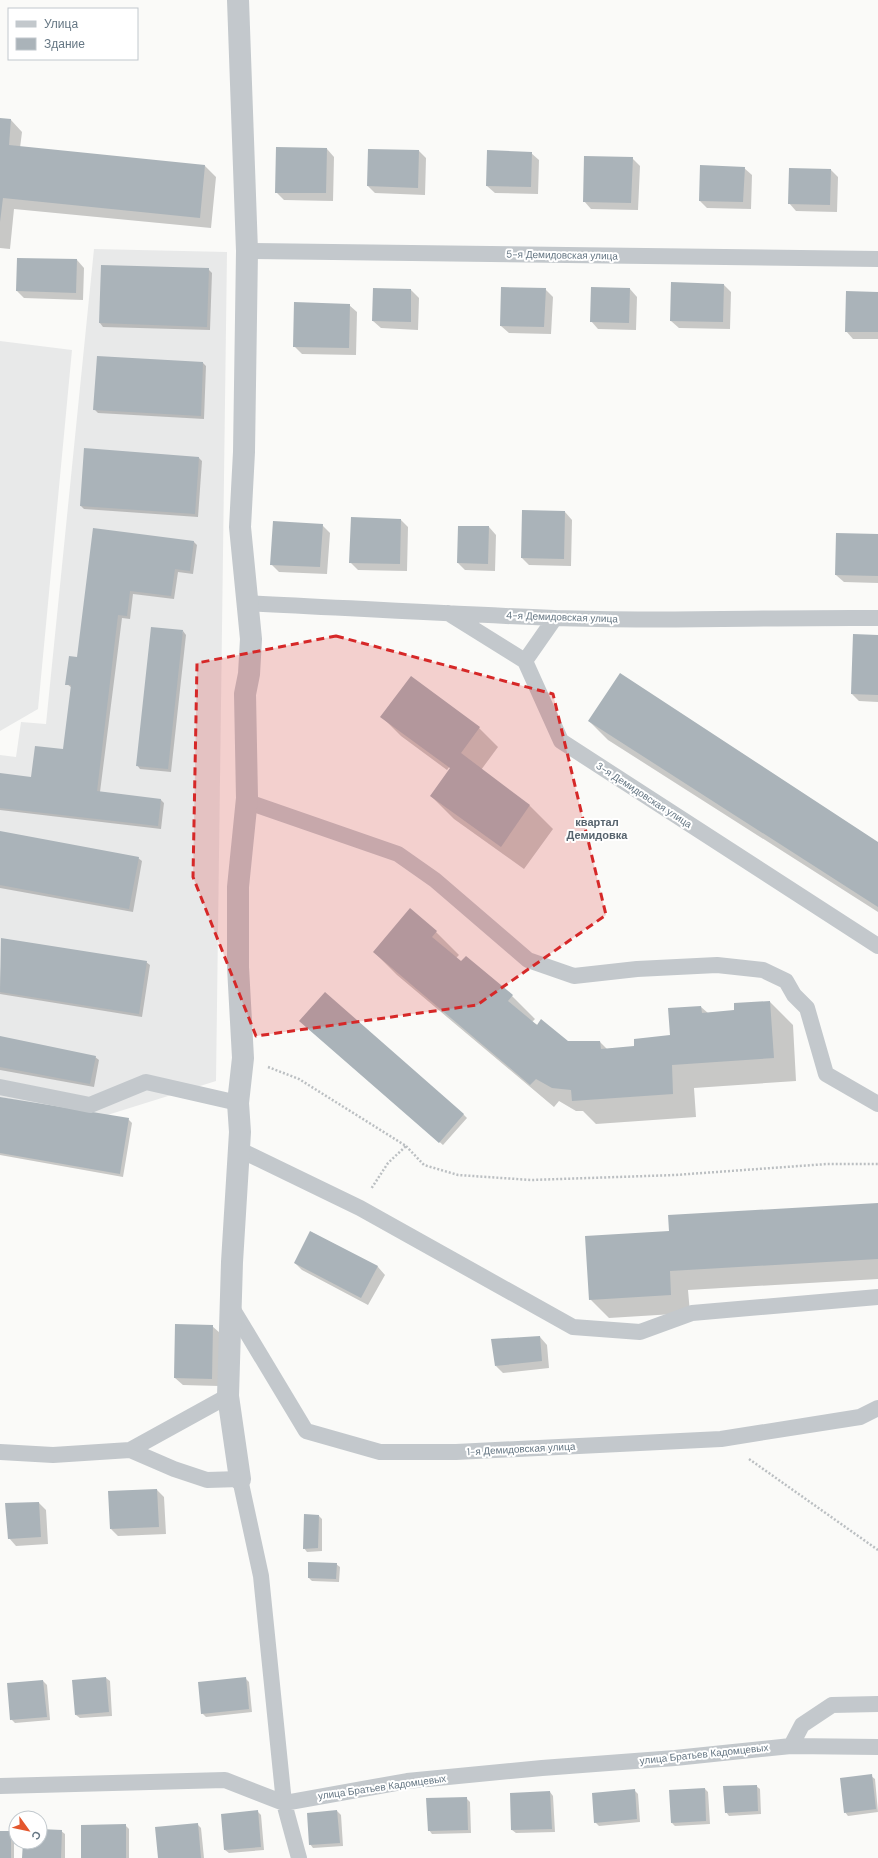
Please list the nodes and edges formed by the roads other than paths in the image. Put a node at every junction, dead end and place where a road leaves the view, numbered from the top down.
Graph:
1 (238, 0) edge
2 (247, 251) junction
3 (878, 259) edge
4 (246, 603) junction
5 (447, 612) junction
6 (554, 618) junction
7 (878, 618) edge
8 (525, 661) junction
9 (247, 798) junction
10 (878, 946) edge
11 (0, 1087) edge
12 (238, 1104) junction
13 (878, 1104) edge
14 (238, 1149) junction
15 (878, 1297) edge
16 (232, 1308) junction
17 (228, 1396) junction
18 (878, 1408) edge
19 (130, 1450) junction
20 (0, 1452) edge
21 (240, 1479) junction
22 (878, 1704) edge
23 (791, 1746) junction
24 (878, 1747) edge
25 (0, 1786) edge
26 (284, 1803) junction
27 (298, 1858) edge

1 - 2 street
2 - 3 lane, 5-я Демидовская улица
2 - 4 street
4 - 5 lane, 4-я Демидовская улица
4 - 9 street
5 - 6 lane, 4-я Демидовская улица
5 - 8 lane
6 - 7 lane, 4-я Демидовская улица
6 - 8 lane
8 - 10 lane, 3-я Демидовская улица
9 - 12 street
9 - 13 lane
11 - 12 lane
12 - 14 street
14 - 15 lane
14 - 16 street
16 - 17 street
16 - 18 lane, 1-я Демидовская улица
17 - 19 lane
17 - 21 street
19 - 20 lane
19 - 21 lane
21 - 26 lane
22 - 23 lane
23 - 24 lane, улица Братьев Кадомцевых
23 - 26 lane, улица Братьев Кадомцевых
25 - 26 lane
26 - 27 lane

